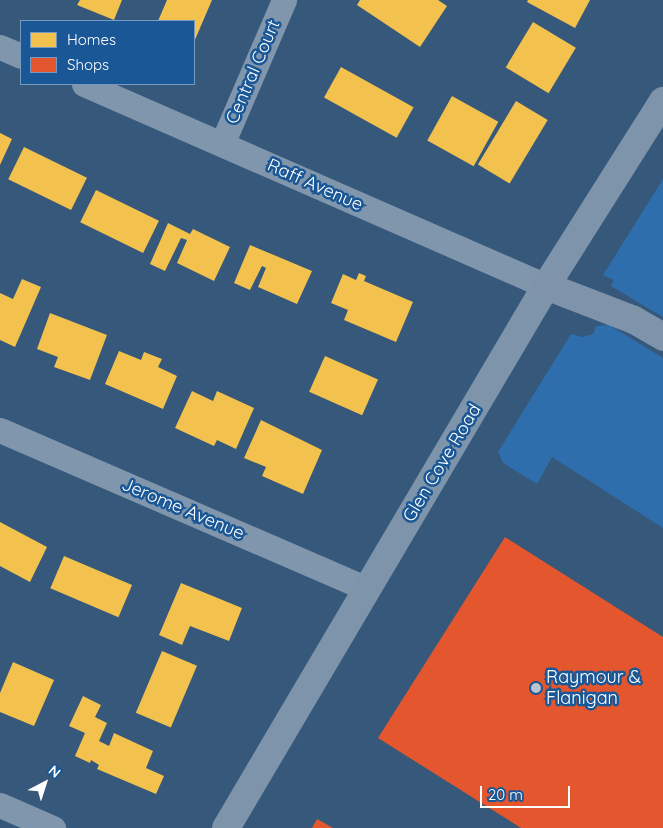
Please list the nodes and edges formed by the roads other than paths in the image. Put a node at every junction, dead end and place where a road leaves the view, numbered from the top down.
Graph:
1 (284, 0) edge
2 (0, 47) edge
3 (20, 56) edge
4 (86, 85) edge
5 (663, 101) edge
6 (222, 144) junction
7 (546, 286) junction
8 (663, 337) edge
9 (0, 430) edge
10 (367, 589) junction
11 (0, 805) edge
12 (53, 828) edge
13 (226, 828) edge

1 - 6 street, Central Court
2 - 3 street
4 - 6 street, Raff Avenue
5 - 7 main road, Glen Cove Road
6 - 7 street, Raff Avenue
7 - 8 highway
7 - 10 main road, Glen Cove Road
9 - 10 street, Jerome Avenue
10 - 13 main road, Glen Cove Road
11 - 12 street

